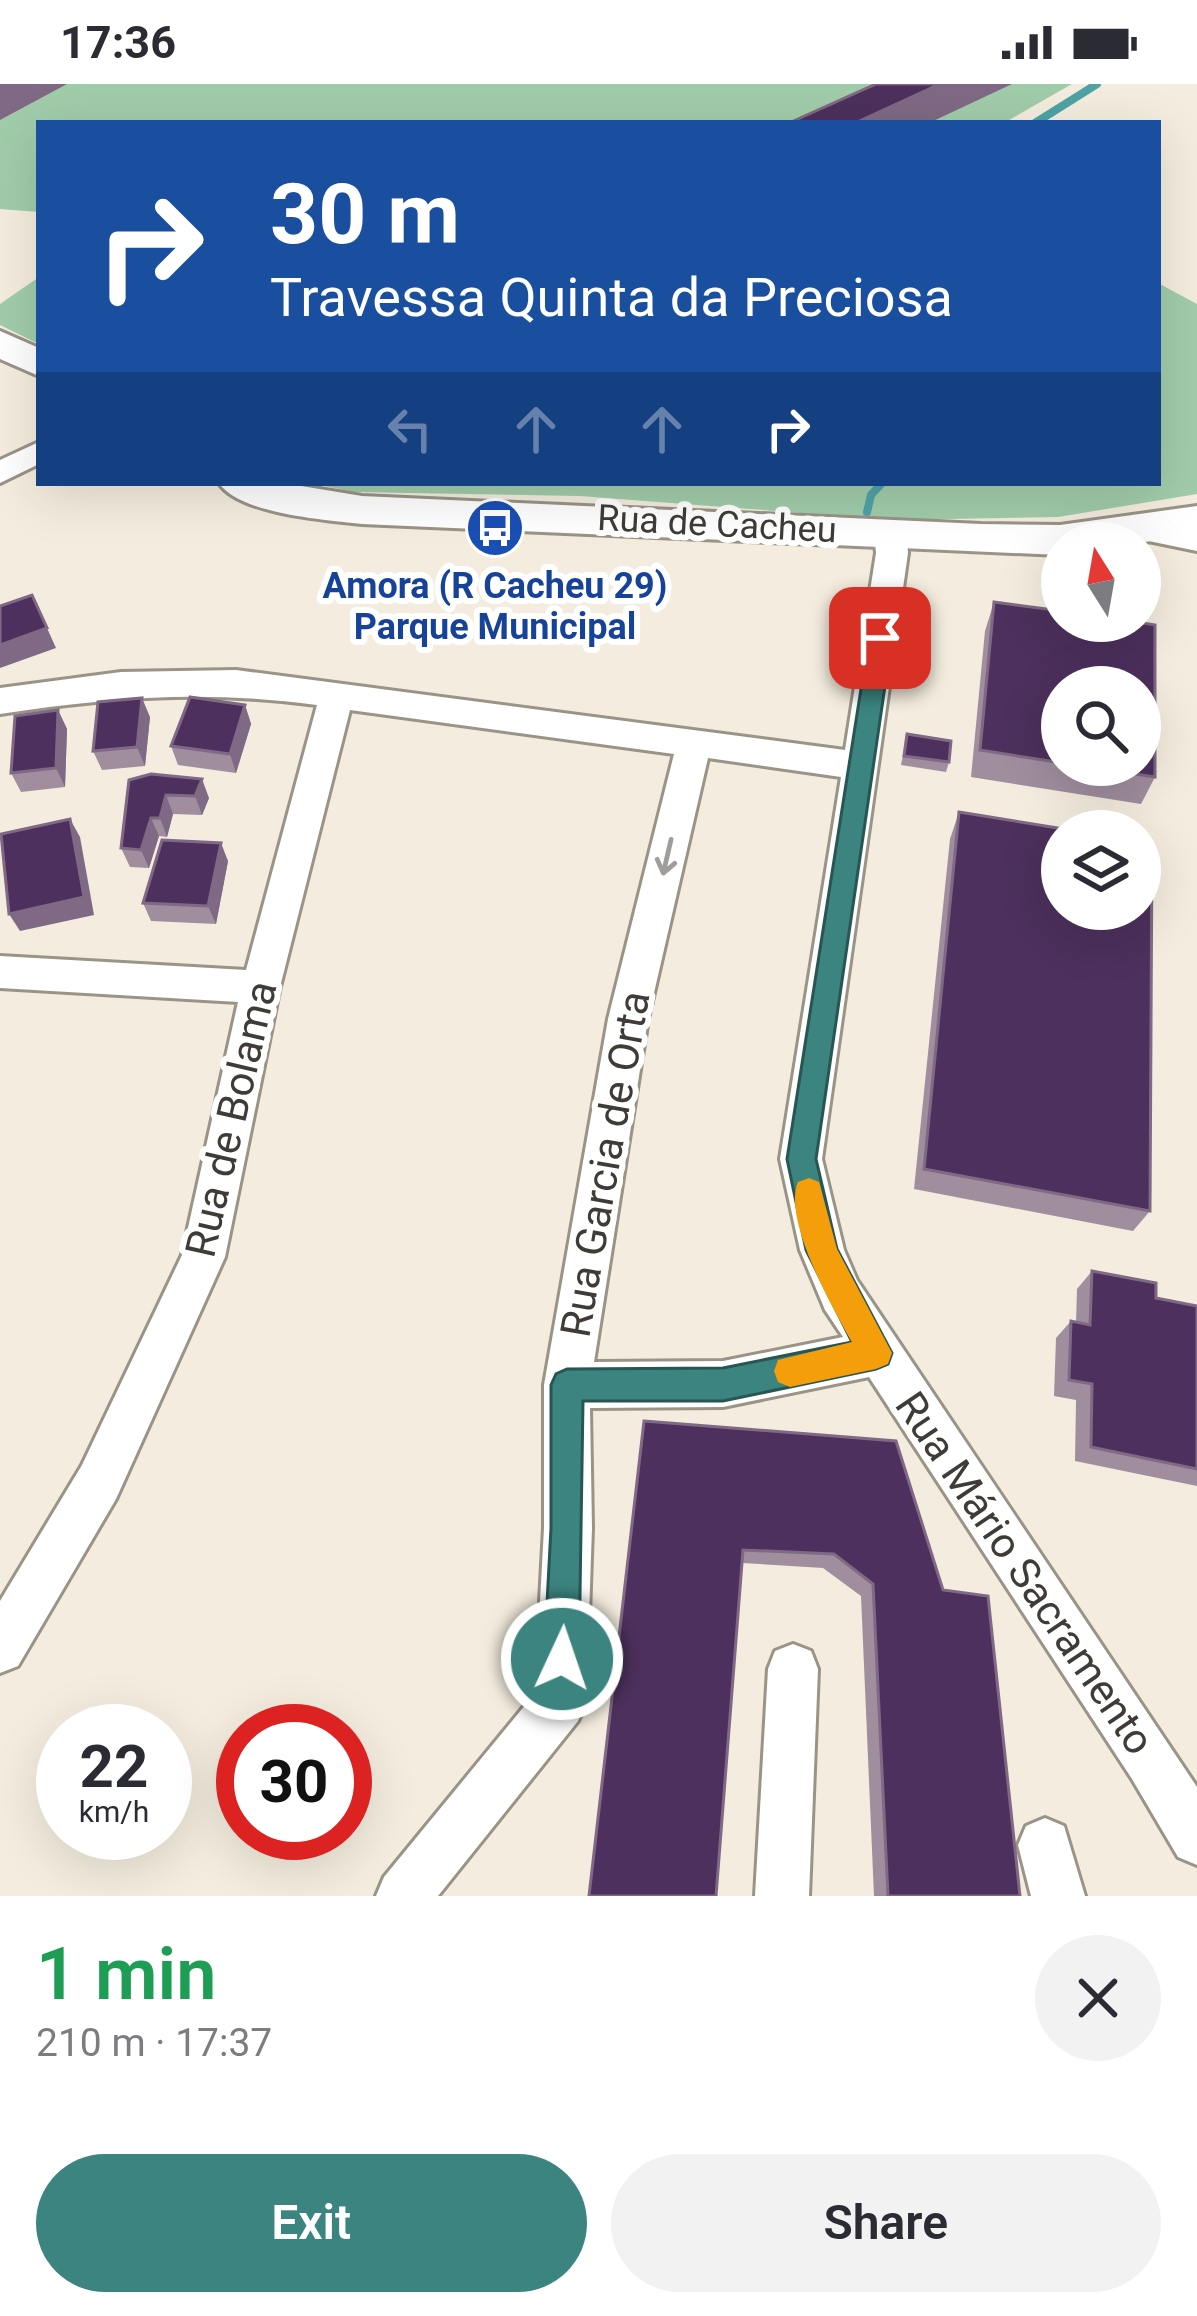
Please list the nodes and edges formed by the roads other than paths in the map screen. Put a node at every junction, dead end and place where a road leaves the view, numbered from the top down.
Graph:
1 (0, 343) edge
2 (36, 362) edge
3 (36, 454) edge
4 (0, 472) edge
5 (249, 486) edge
6 (1197, 520) edge
7 (1161, 528) edge
8 (890, 533) junction
9 (1161, 534) edge
10 (1041, 539) edge
11 (1197, 540) edge
12 (337, 695) junction
13 (0, 701) edge
14 (694, 743) junction
15 (862, 766) junction
16 (0, 972) edge
17 (261, 987) junction
18 (876, 1353) junction
19 (567, 1385) junction
20 (0, 1648) edge
21 (793, 1670) dead end
22 (1197, 1838) edge
23 (404, 1896) edge
24 (782, 1896) edge

1 - 2 main road
3 - 4 street
5 - 8 main road, Rua de Cacheu
6 - 7 main road, Rua de Cacheu
8 - 10 main road, Rua de Cacheu
8 - 15 street, Rua Mário Sacramento
9 - 11 street
12 - 13 street
12 - 14 street
12 - 17 street, Rua de Bolama
14 - 15 street
14 -> 19 street, Rua Garcia de Orta
15 - 18 street, Rua Mário Sacramento
16 - 17 street
17 - 20 street, Rua de Bolama
18 - 19 street
18 - 22 street, Rua Mário Sacramento
19 - 23 street, Rua Garcia de Orta
21 - 24 street

